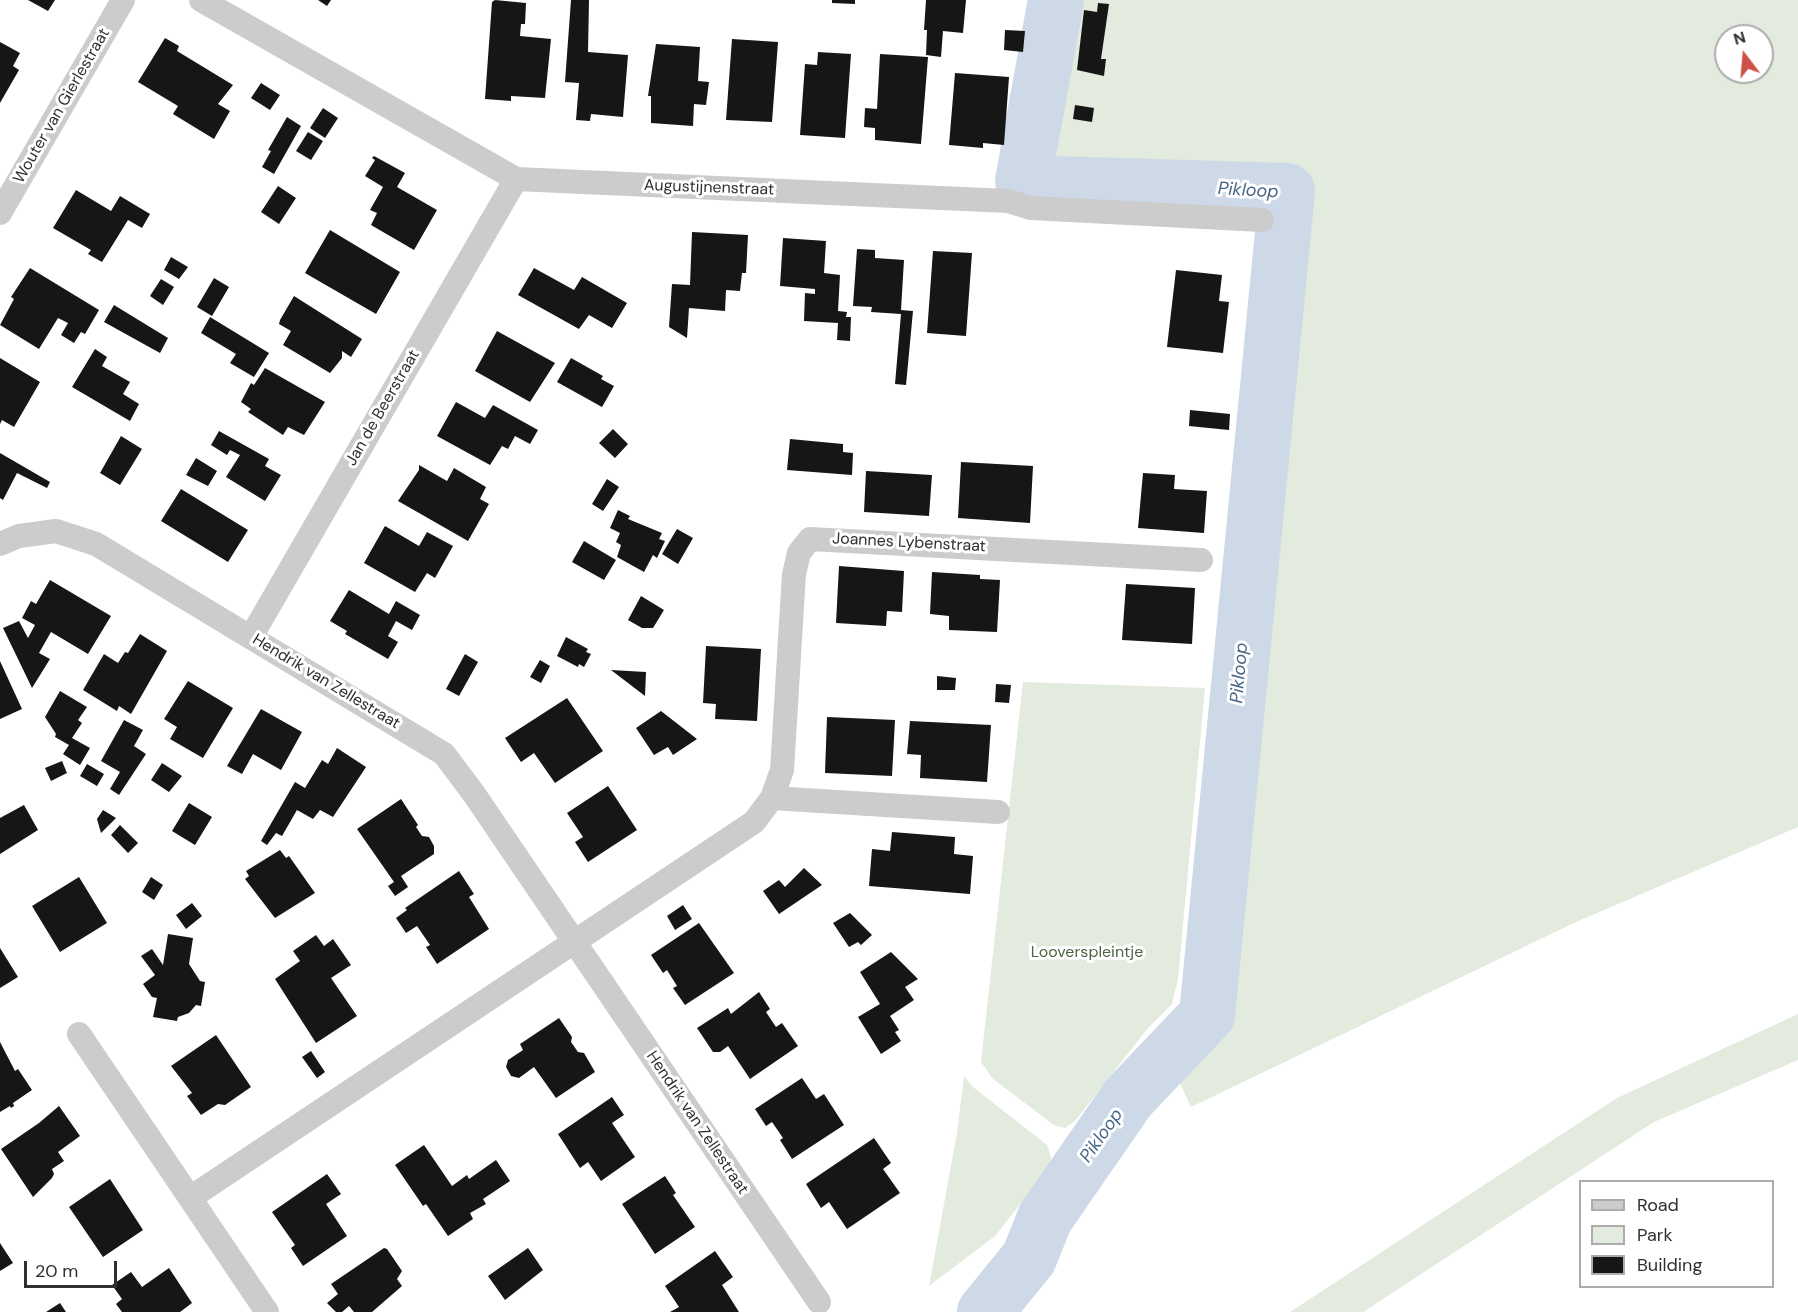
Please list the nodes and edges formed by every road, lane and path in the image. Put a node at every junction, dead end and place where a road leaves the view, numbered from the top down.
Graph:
1 (123, 0) edge
2 (201, 0) edge
3 (516, 179) junction
4 (0, 213) edge
5 (1262, 220) dead end
6 (0, 544) edge
7 (1201, 560) dead end
8 (251, 637) junction
9 (772, 798) junction
10 (998, 812) dead end
11 (576, 944) junction
12 (79, 1034) dead end
13 (190, 1198) junction
14 (819, 1302) dead end
15 (267, 1312) edge

1 - 4 street, Wouter van Gierlestraat
2 - 3 street, Augustijnenstraat
3 - 5 street, Augustijnenstraat
3 - 8 street, Jan de Beerstraat
6 - 8 street, Hendrik van Zellestraat
7 - 9 street, Joannes Lybenstraat
8 - 11 street, Hendrik van Zellestraat
9 - 10 street
9 - 11 street, Joannes Lybenstraat
11 - 13 street
11 - 14 street, Hendrik van Zellestraat
12 - 13 street
13 - 15 street

